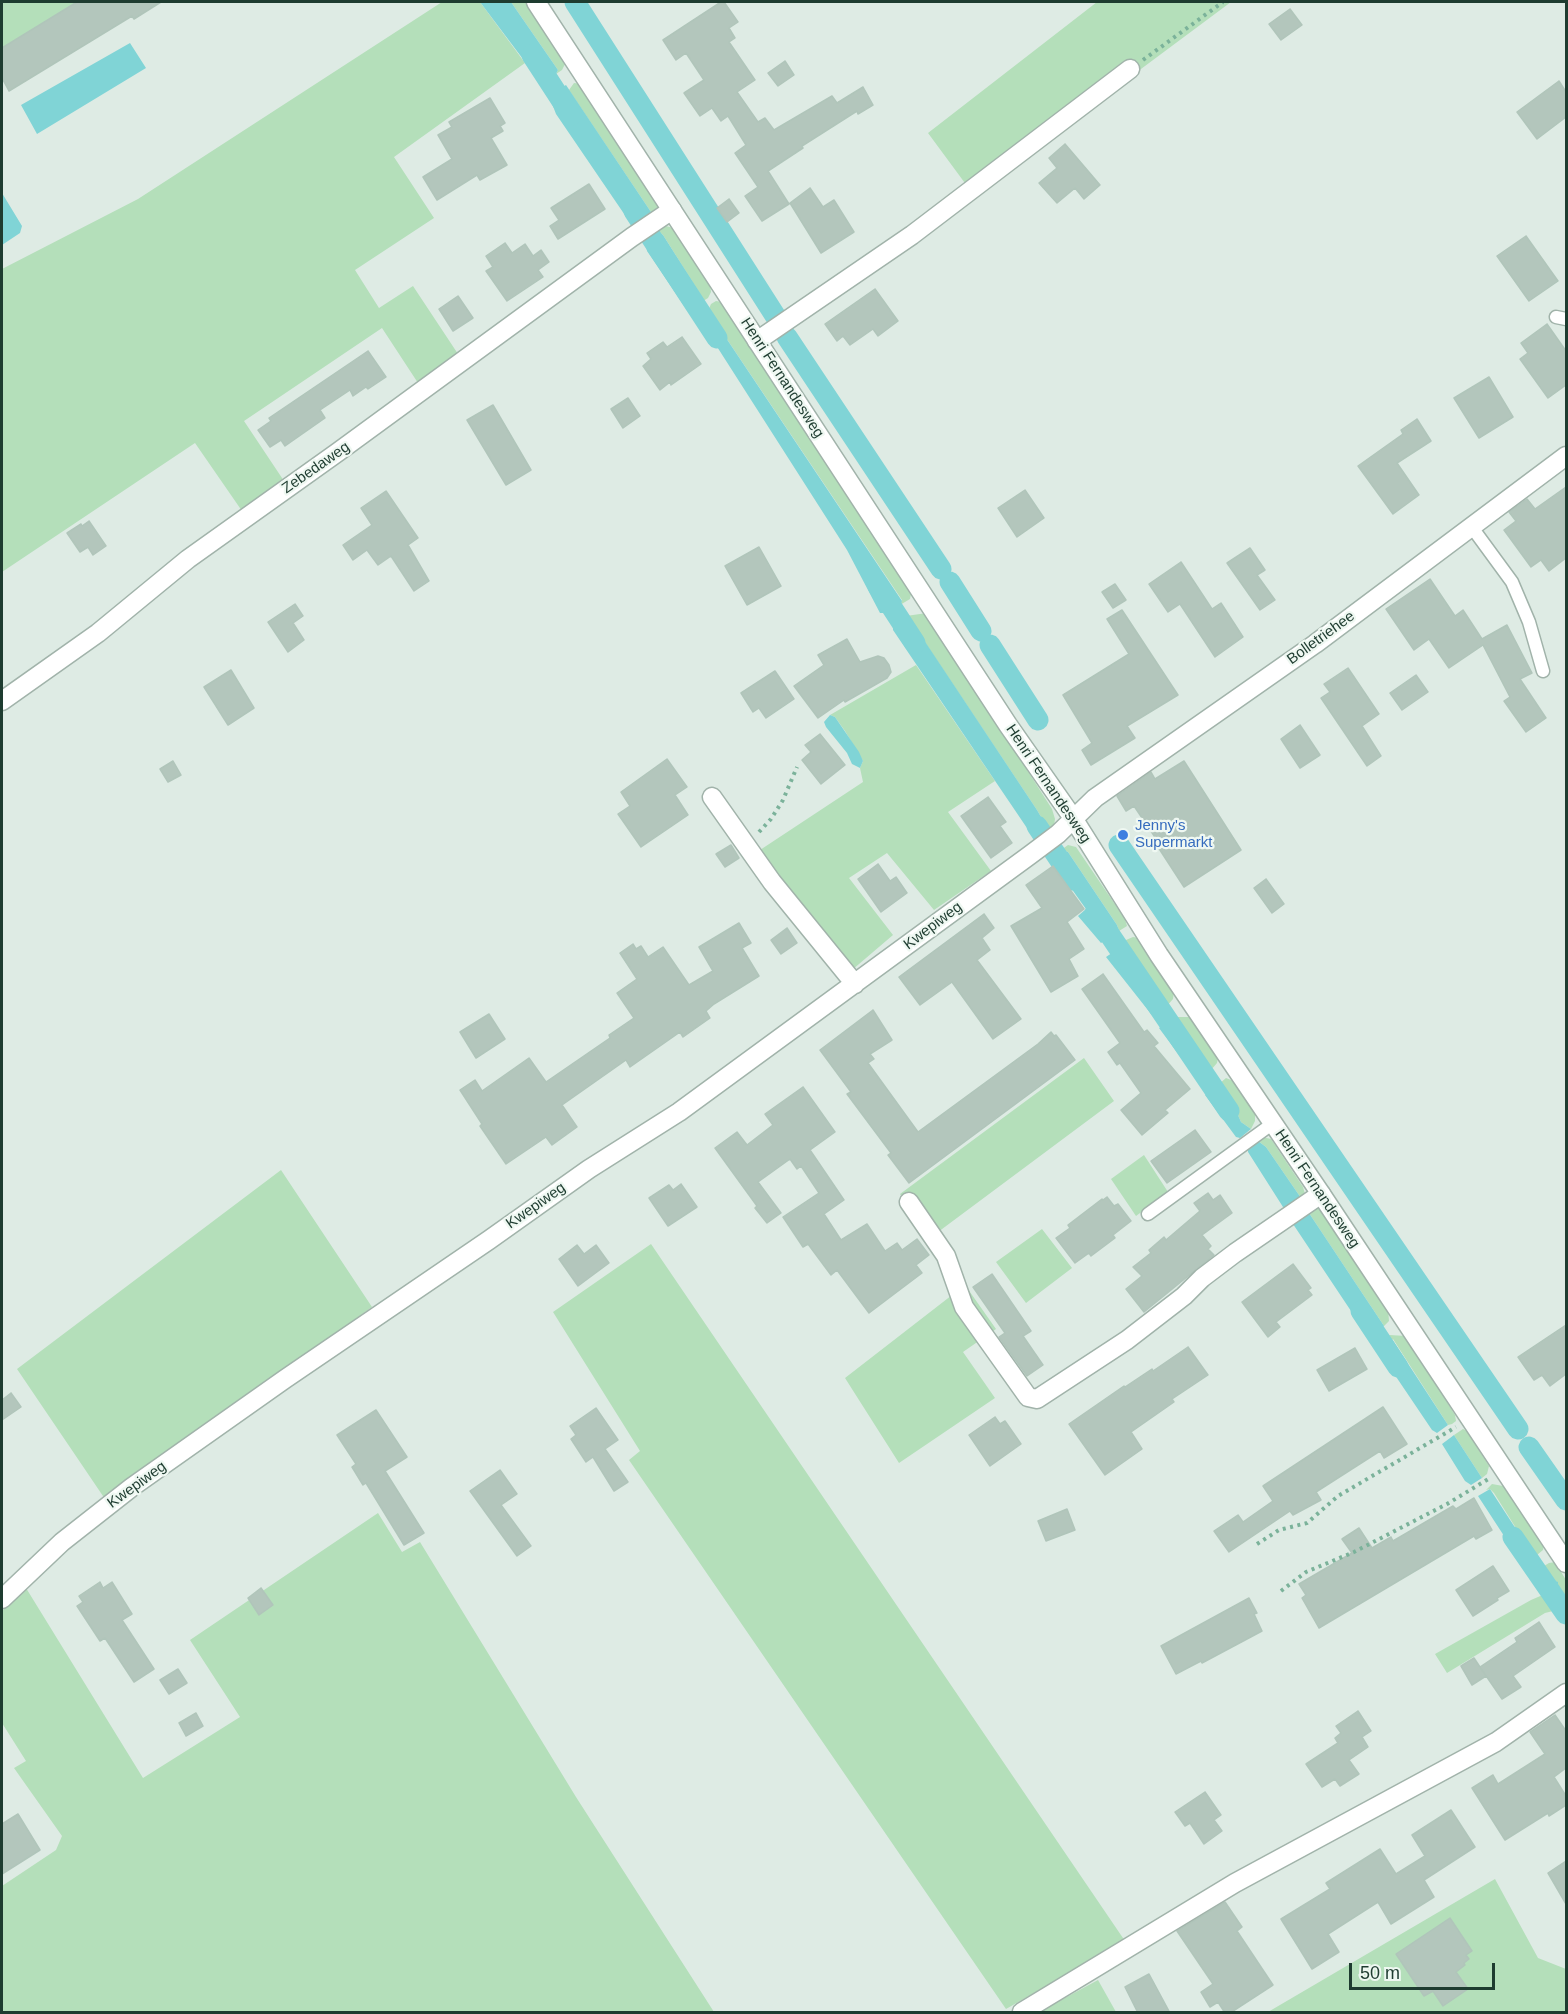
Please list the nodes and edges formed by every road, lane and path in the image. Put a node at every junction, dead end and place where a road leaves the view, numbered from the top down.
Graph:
1 (536, 2) edge
2 (1223, 2) edge
3 (1130, 69) joint
4 (672, 210) junction
5 (757, 341) junction
6 (1566, 456) edge
7 (1472, 526) junction
8 (1543, 671) dead end
9 (2, 701) edge
10 (797, 767) dead end
11 (712, 797) dead end
12 (1073, 818) junction
13 (746, 846) junction
14 (855, 984) junction
15 (1272, 1124) junction
16 (1321, 1194) junction
17 (909, 1202) dead end
18 (1148, 1214) dead end
19 (1470, 1419) junction
20 (1504, 1470) junction
21 (1257, 1544) dead end
22 (1566, 1563) edge
23 (1281, 1591) dead end
24 (2, 1599) edge
25 (1566, 1693) edge
26 (1022, 2013) edge

1 - 4 street, Henri Fernandesweg
2 - 3 path
3 - 5 street
4 - 5 street, Henri Fernandesweg
4 - 9 street, Zebedaweg
5 - 12 street, Henri Fernandesweg
6 - 7 street, Bolletriehee
7 - 8 lane
7 - 12 street, Bolletriehee
10 - 13 path
11 - 13 street
12 - 14 street, Kwepiweg
12 - 15 street, Henri Fernandesweg
13 - 14 street
14 - 24 street, Kwepiweg
15 - 16 street, Henri Fernandesweg
15 - 18 lane
16 - 17 street
16 - 19 street, Henri Fernandesweg
19 - 20 street, Henri Fernandesweg
19 - 21 path
20 - 22 street, Henri Fernandesweg
20 - 23 path
25 - 26 street

